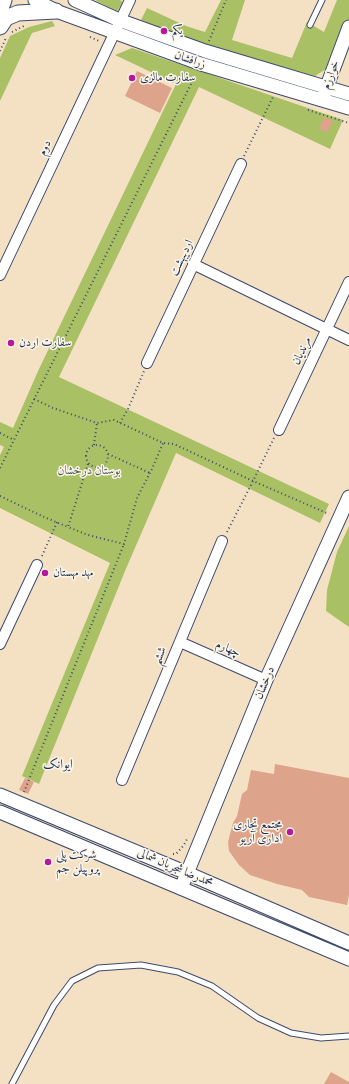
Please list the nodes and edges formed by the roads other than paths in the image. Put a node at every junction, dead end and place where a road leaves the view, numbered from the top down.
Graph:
1 (4, 0) edge
2 (35, 0) edge
3 (74, 0) edge
4 (130, 0) edge
5 (322, 0) edge
6 (0, 11) edge
7 (56, 11) junction
8 (310, 25) dead end
9 (117, 26) junction
10 (0, 27) edge
11 (349, 27) edge
12 (203, 58) junction
13 (324, 94) junction
14 (349, 94) edge
15 (349, 108) edge
16 (240, 164) road end
17 (193, 264) junction
18 (0, 275) edge
19 (349, 282) edge
20 (327, 328) junction
21 (349, 340) edge
22 (147, 364) road end
23 (278, 430) road end
24 (349, 497) edge
25 (222, 541) road end
26 (37, 565) road end
27 (1, 638) edge
28 (180, 642) junction
29 (266, 680) junction
30 (122, 780) dead end
31 (0, 795) edge
32 (0, 812) edge
33 (187, 873) junction
34 (181, 888) junction
35 (349, 943) edge
36 (349, 959) edge
37 (349, 1036) edge
38 (12, 1084) edge

1 - 6 main road
2 - 7 street, زرافشان
3 - 9 street, زرافشان
4 - 9 street
5 - 8 lane
7 - 9 street, زرافشان
7 - 10 main road
9 - 12 street, زرافشان
9 - 18 street, دوم
11 - 13 street, خوارزم
12 - 13 street, زرافشان
12 - 13 street, زرافشان
13 - 14 street, زرافشان
13 - 15 street, زرافشان
16 - 17 street, اردیبهشت
17 - 20 street
17 - 22 street, اردیبهشت
19 - 20 street, مرنديان
20 - 21 street
20 - 23 street, مرنديان
24 - 29 street, درخشان
25 - 28 street, ششم
26 - 27 street
28 - 29 street, چهارم
28 - 30 street, ششم
29 - 33 street, درخشان
31 - 33 street, محمدرضا شجریان شمالی
32 - 34 street, محمدرضا شجریان شمالی
33 - 34 street, درخشان
33 - 35 street, محمدرضا شجریان شمالی
34 - 36 street, محمدرضا شجریان شمالی
37 - 38 lane

